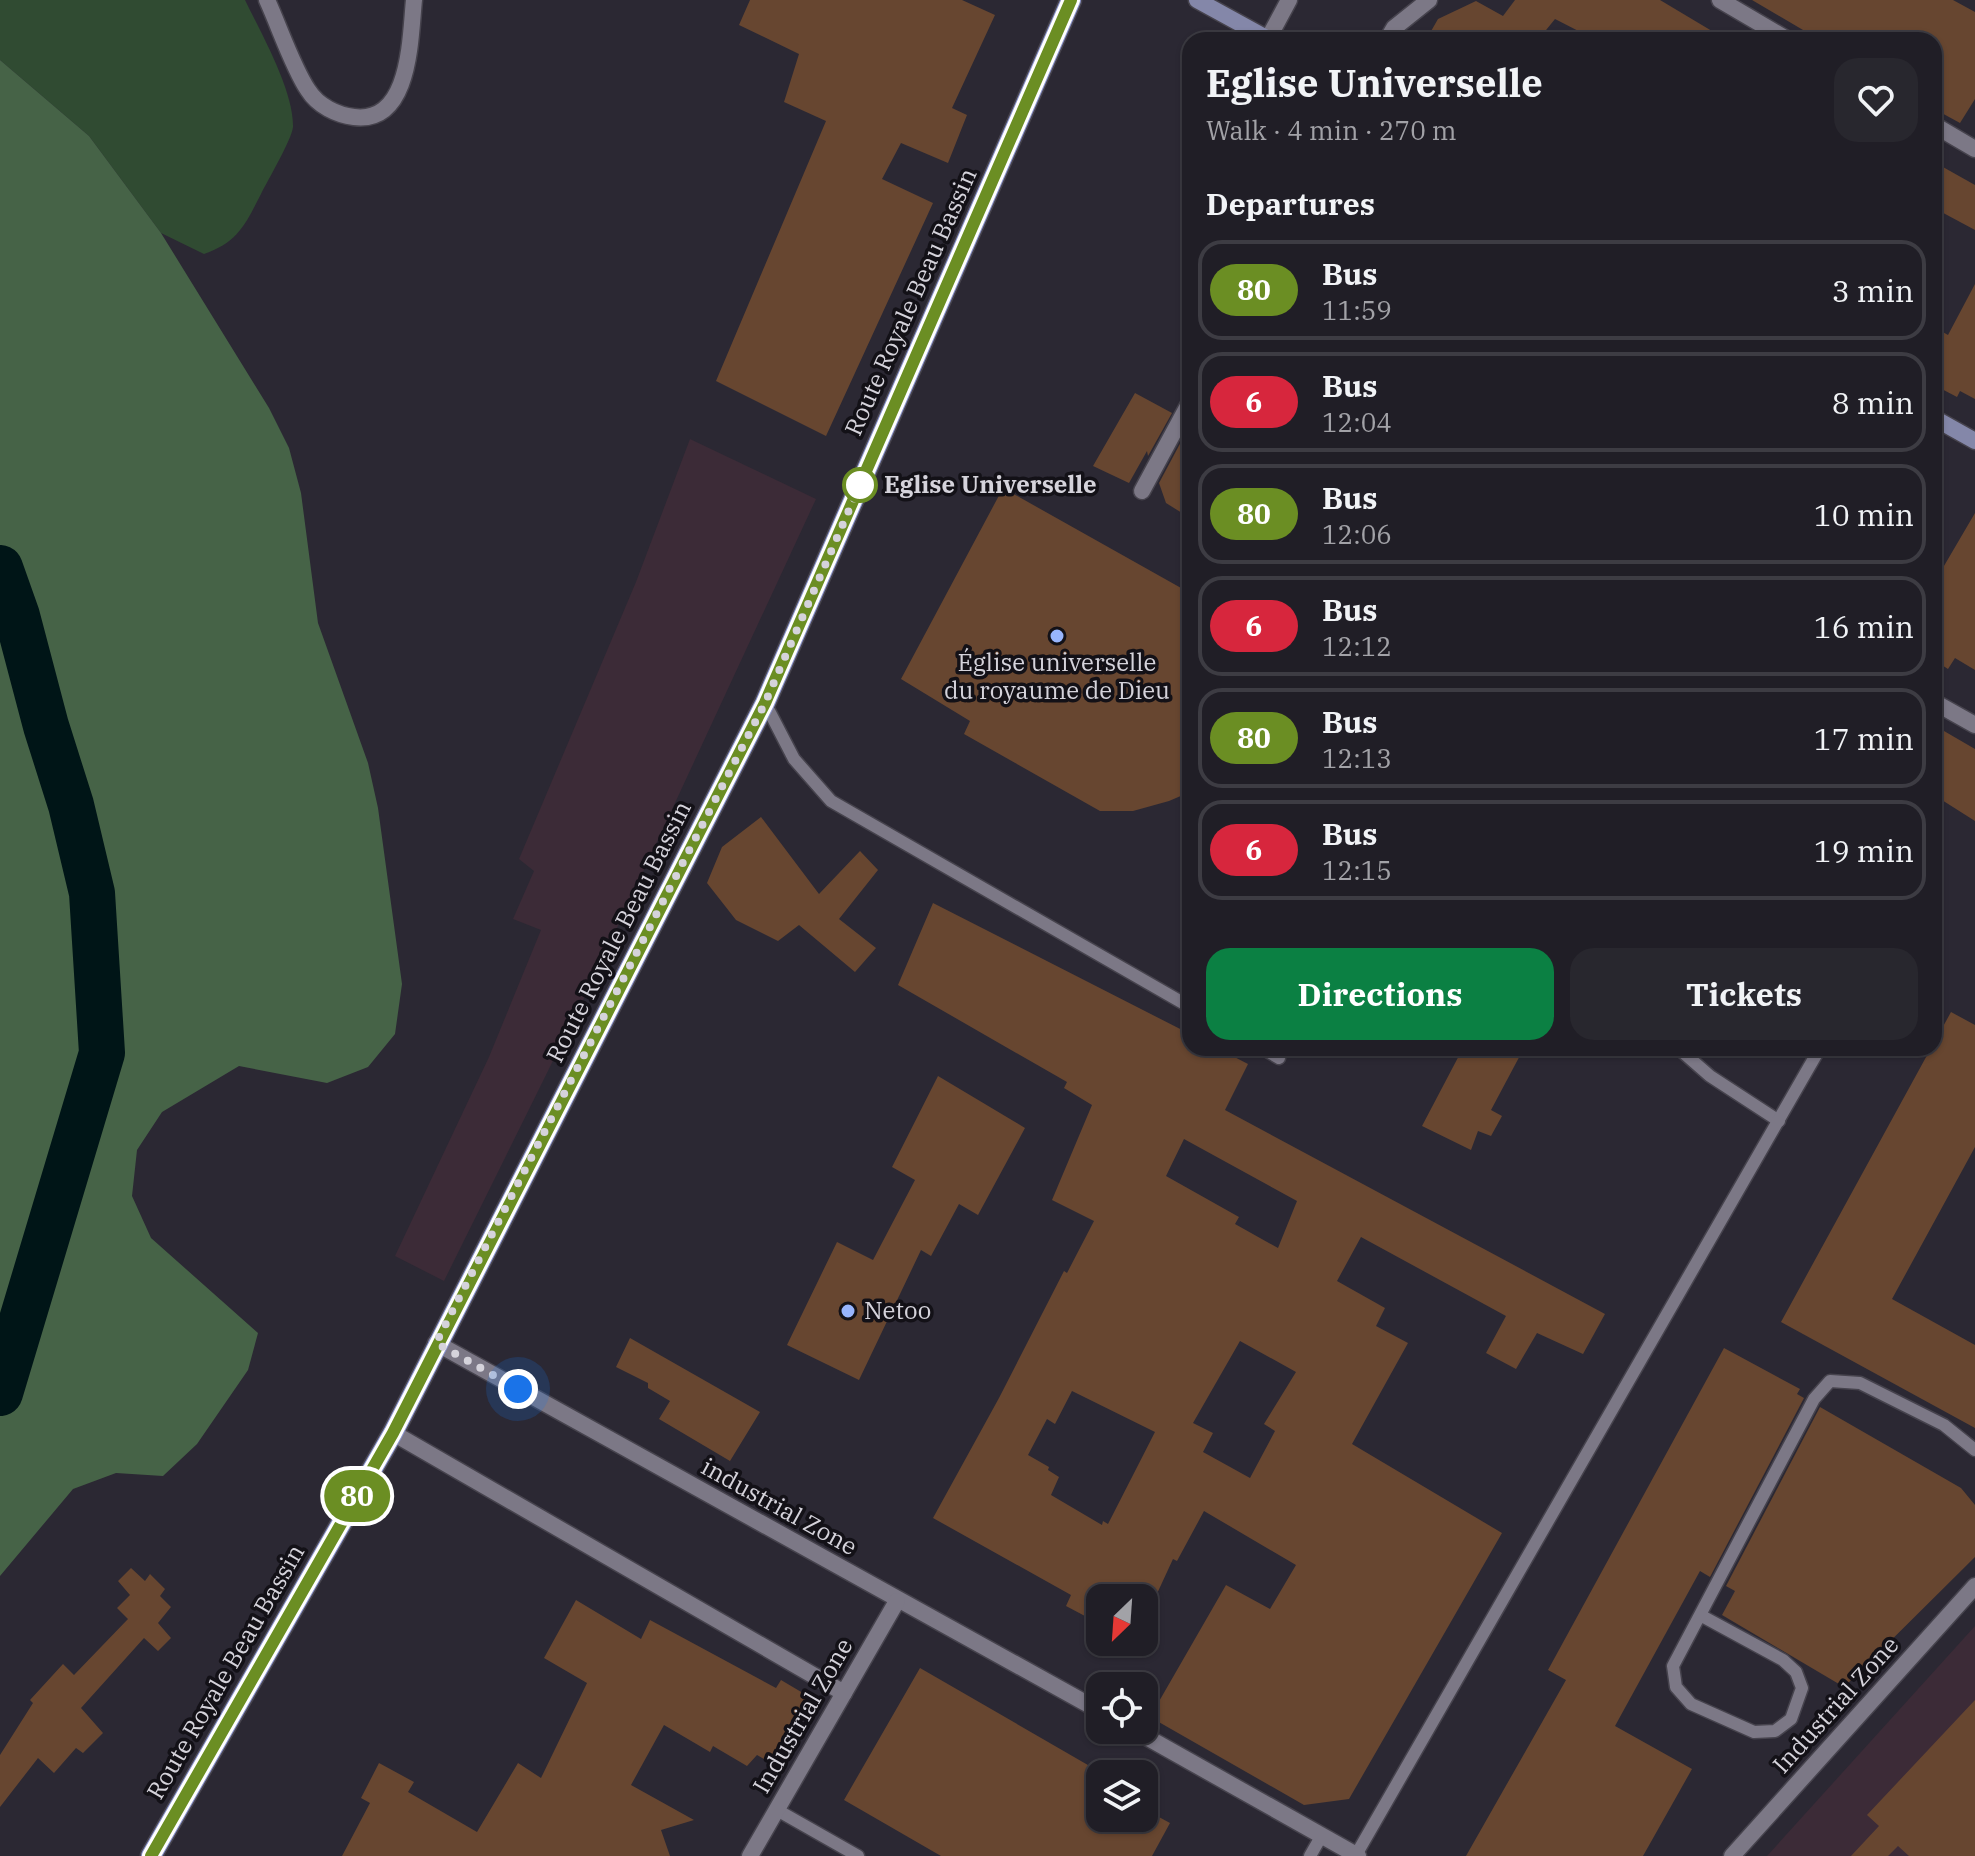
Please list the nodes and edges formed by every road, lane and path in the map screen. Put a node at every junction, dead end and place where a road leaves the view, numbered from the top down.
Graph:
1 (267, 0) edge
2 (414, 0) edge
3 (1071, 0) edge
4 (1197, 0) edge
5 (1289, 0) edge
6 (1429, 0) edge
7 (1720, 0) edge
8 (1256, 32) edge
9 (1273, 32) edge
10 (1392, 32) edge
11 (1774, 32) edge
12 (1942, 130) edge
13 (1975, 149) edge
14 (1182, 417) edge
15 (1942, 422) edge
16 (1975, 441) edge
17 (1142, 491) dead end
18 (765, 703) junction
19 (1942, 706) edge
20 (1975, 725) edge
21 (1182, 1002) edge
22 (1276, 1056) edge
23 (1687, 1056) edge
24 (1816, 1056) edge
25 (1279, 1058) dead end
26 (1779, 1121) junction
27 (436, 1343) junction
28 (393, 1433) junction
29 (1975, 1450) edge
30 (1975, 1586) edge
31 (897, 1601) junction
32 (1700, 1615) junction
33 (844, 1693) junction
34 (1086, 1703) edge
35 (1158, 1743) edge
36 (777, 1810) junction
37 (1322, 1835) junction
38 (855, 1855) edge
39 (151, 1856) edge
40 (750, 1856) edge
41 (1310, 1856) edge
42 (1357, 1856) edge
43 (1732, 1856) edge

1 - 2 street
3 - 18 main road, Route Royale Beau Bassin
4 - 8 main road
5 - 9 street
6 - 10 street
7 - 11 street
12 - 13 street
14 - 17 street
15 - 16 main road
18 - 21 lane
18 - 27 main road, Route Royale Beau Bassin
19 - 20 street
22 - 25 lane
23 - 26 lane
24 - 26 lane
26 - 42 lane
27 - 28 main road, Route Royale Beau Bassin
27 - 31 street, industrial Zone
28 - 33 street
28 - 39 main road, Route Royale Beau Bassin
29 - 32 lane
30 - 43 street, Industrial Zone
31 - 33 street, Industrial Zone
31 - 34 street, industrial Zone
32 - 32 lane
33 - 36 street, Industrial Zone
35 - 37 street
36 - 38 lane
36 - 40 street, Industrial Zone
37 - 41 lane
37 - 42 street

